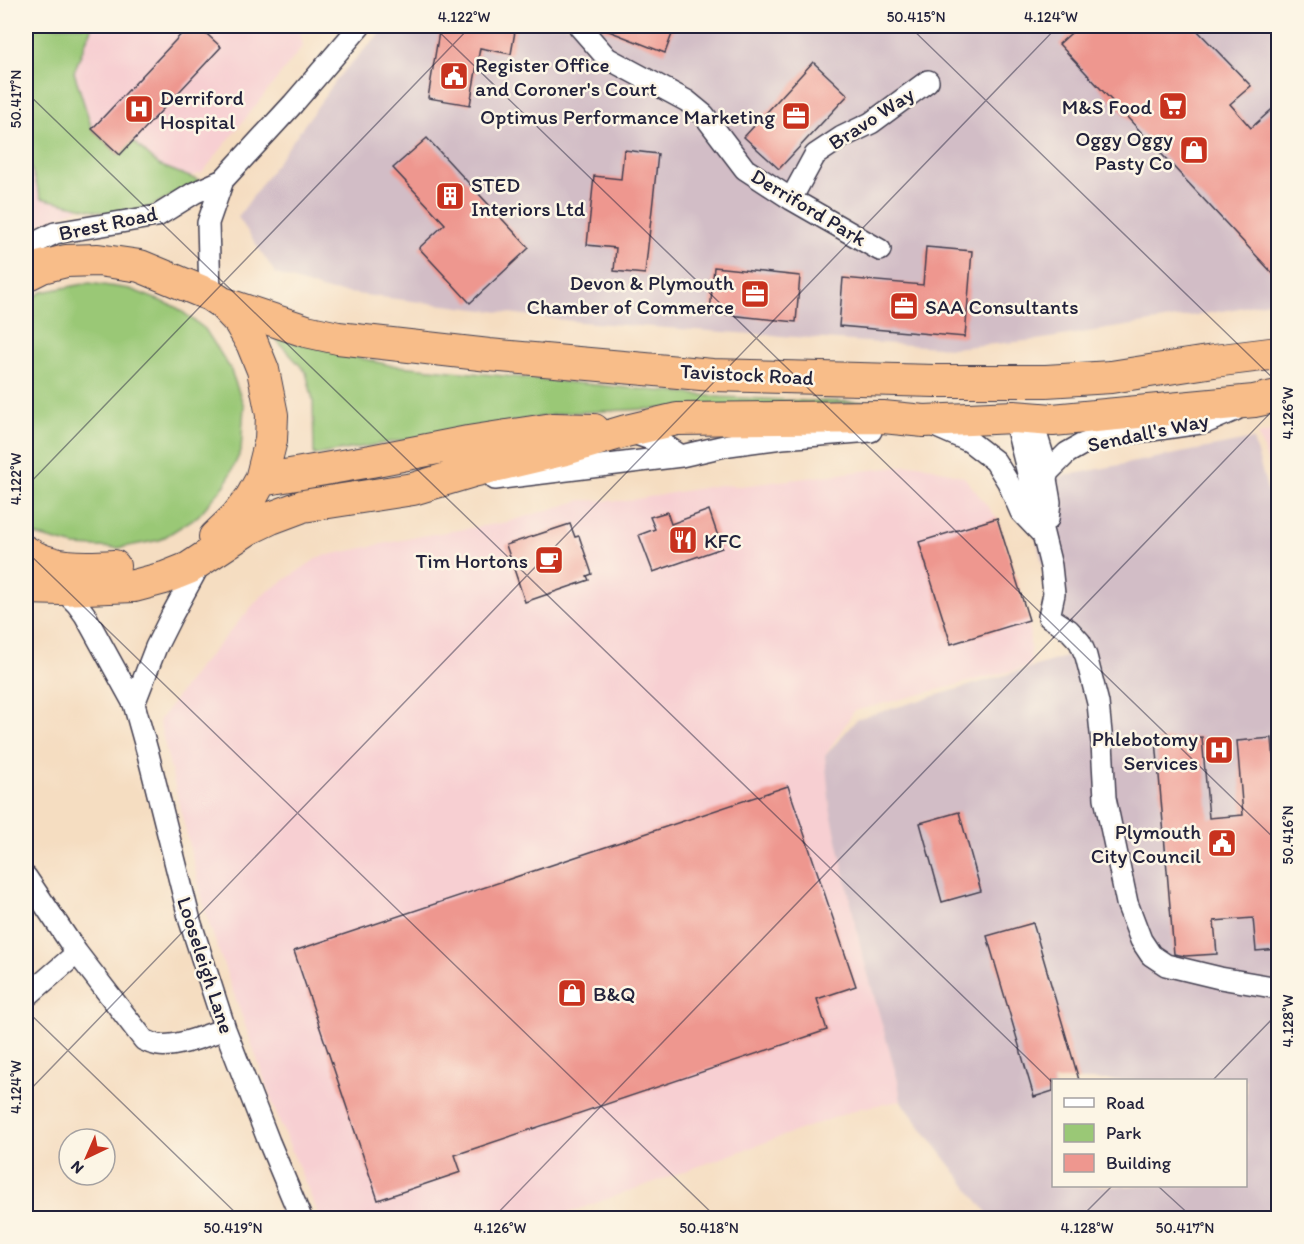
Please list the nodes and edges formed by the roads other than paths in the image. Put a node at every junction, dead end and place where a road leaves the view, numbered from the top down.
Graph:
1 (579, 26) edge
2 (353, 28) edge
3 (928, 81) dead end
4 (223, 180) junction
5 (791, 199) junction
6 (26, 249) edge
7 (880, 250) dead end
8 (26, 275) edge
9 (216, 299) junction
10 (1278, 354) edge
11 (854, 378) junction
12 (1020, 382) junction
13 (1266, 398) edge
14 (1014, 417) junction
15 (924, 422) junction
16 (626, 431) junction
17 (681, 456) junction
18 (1048, 472) junction
19 (261, 480) junction
20 (413, 489) junction
21 (1045, 537) junction
22 (207, 550) junction
23 (29, 566) edge
24 (61, 589) junction
25 (134, 704) junction
26 (26, 877) edge
27 (77, 953) junction
28 (1278, 988) edge
29 (26, 997) edge
30 (225, 1029) junction
31 (301, 1218) edge

1 - 5 street, Derriford Park
2 - 4 street, Brest Road
3 - 5 street, Bravo Way
4 - 6 street, Brest Road
4 - 9 street, Brest Road
5 - 7 street, Derriford Park
8 - 9 highway, Tavistock Road
9 - 11 highway, Tavistock Road
9 - 19 highway
10 - 12 highway, Tavistock Road
11 - 12 highway, Tavistock Road
11 - 14 highway
12 - 14 highway
13 - 14 highway, Tavistock Road
13 - 18 street, Sendall's Way
14 - 15 highway, Tavistock Road
14 - 18 street
14 - 21 street
15 - 16 highway, Tavistock Road
15 - 17 street, Tavistock Road
15 - 21 street
16 - 17 street, Tavistock Road
16 - 19 highway, Tavistock Road
16 - 20 highway, Tavistock Road
17 - 20 street
18 - 21 street
19 - 22 highway
20 - 22 highway, Tavistock Road
21 - 28 street
22 - 23 highway
22 - 24 highway, Tavistock Road
22 - 25 street
23 - 24 highway, Tavistock Road
24 - 25 street, Looseleigh Lane
25 - 30 street, Looseleigh Lane
26 - 27 street
27 - 29 street
27 - 30 street
30 - 31 street, Looseleigh Lane

